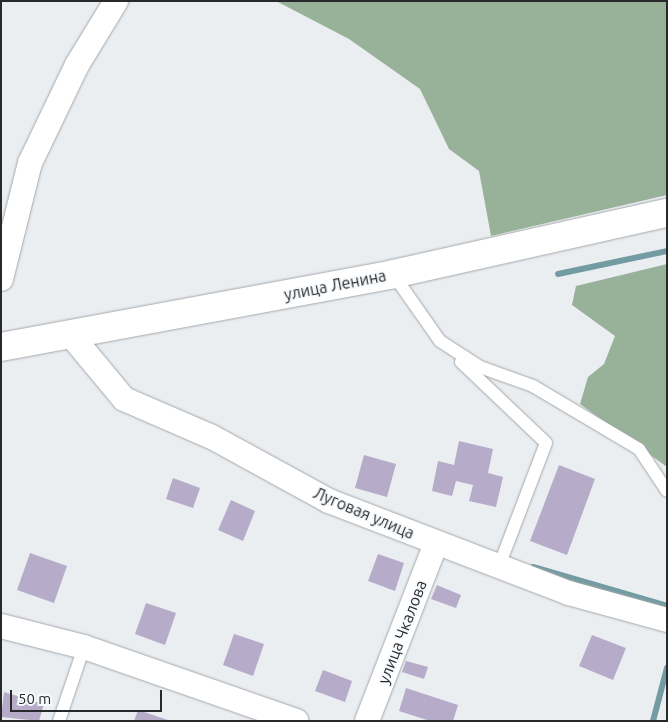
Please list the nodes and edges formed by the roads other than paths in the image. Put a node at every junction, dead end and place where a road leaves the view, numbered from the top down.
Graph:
1 (116, 1) edge
2 (667, 212) edge
3 (393, 274) junction
4 (1, 280) edge
5 (70, 334) junction
6 (440, 341) junction
7 (1, 347) edge
8 (667, 491) edge
9 (436, 543) junction
10 (499, 566) junction
11 (667, 620) edge
12 (1, 626) edge
13 (84, 647) junction
14 (59, 721) edge
15 (297, 721) edge
16 (367, 721) edge

1 - 4 street
2 - 3 street, улица Ленина
3 - 5 street, улица Ленина
3 - 6 lane
5 - 7 street, улица Ленина
5 - 9 street, Луговая улица
6 - 8 lane
6 - 10 lane
9 - 10 street, Луговая улица
9 - 16 street, улица Чкалова
10 - 11 street, Луговая улица
12 - 13 street
13 - 14 lane
13 - 15 street

